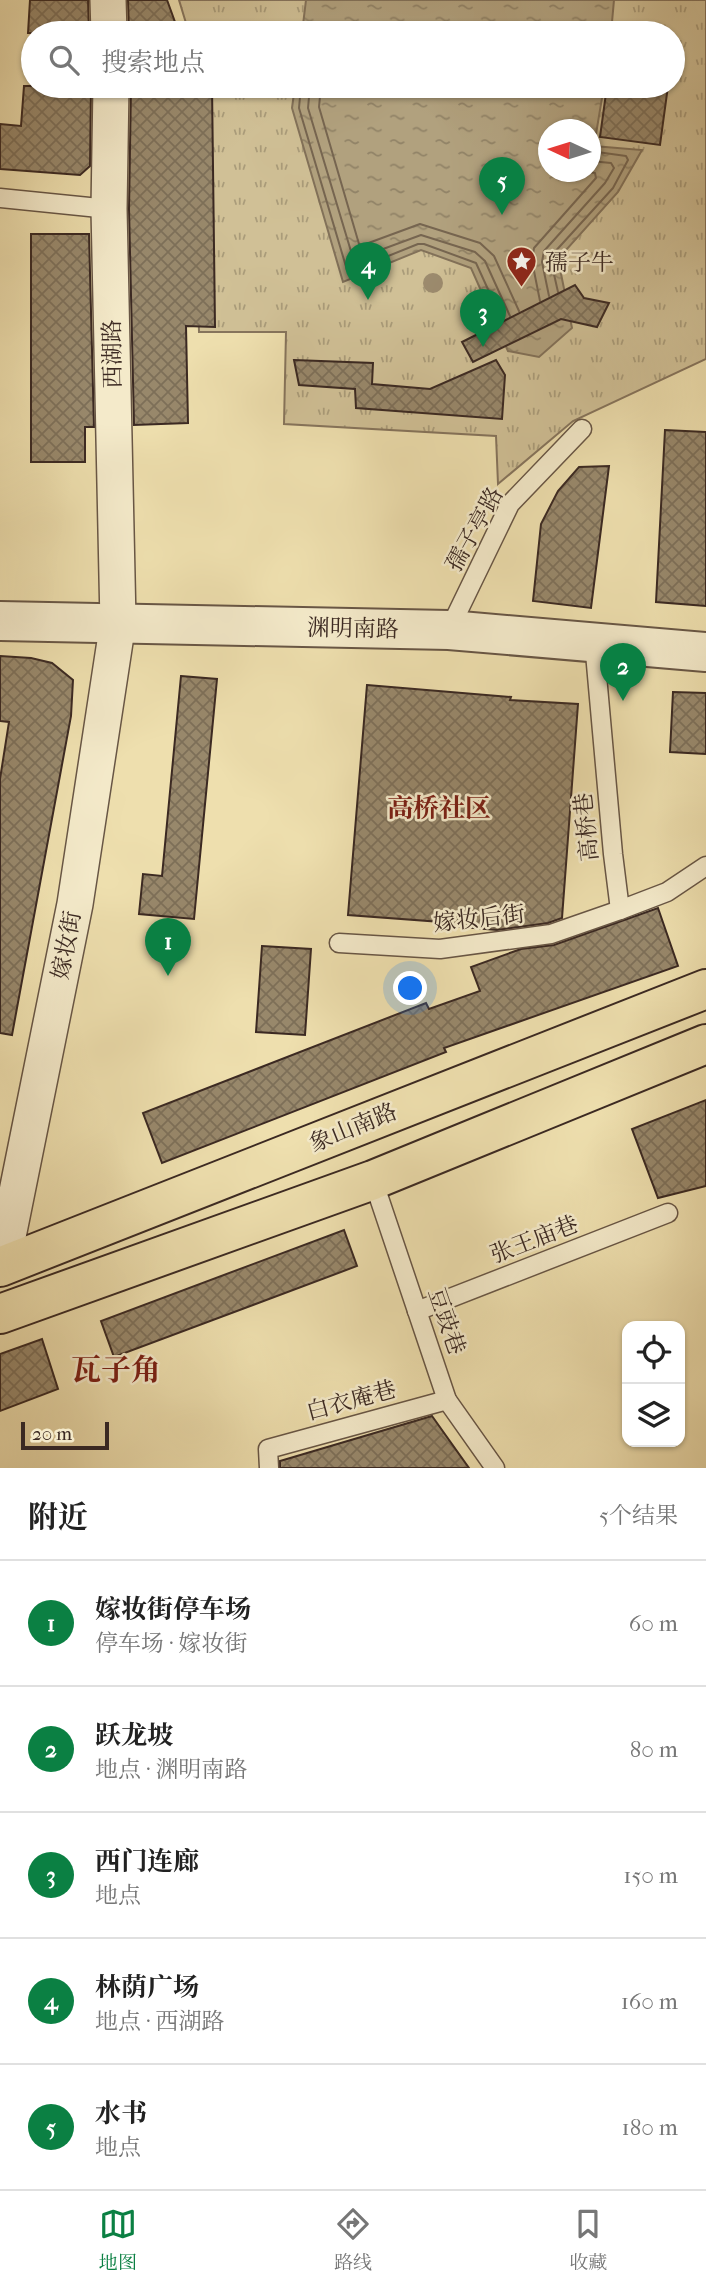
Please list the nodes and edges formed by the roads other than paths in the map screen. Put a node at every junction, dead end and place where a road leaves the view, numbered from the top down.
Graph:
1 (108, 0) edge
2 (109, 21) edge
3 (111, 98) edge
4 (0, 198) edge
5 (109, 209) junction
6 (582, 429) dead end
7 (0, 621) edge
8 (118, 622) junction
9 (449, 630) junction
10 (594, 642) junction
11 (706, 652) edge
12 (706, 866) edge
13 (620, 910) junction
14 (339, 943) dead end
15 (706, 989) edge
16 (706, 1044) edge
17 (373, 1180) junction
18 (668, 1213) dead end
19 (1, 1266) edge
20 (417, 1311) junction
21 (0, 1314) edge
22 (447, 1400) junction
23 (269, 1468) edge
24 (495, 1468) edge

1 - 2 street
3 - 5 street, 西湖路
4 - 5 lane
5 - 8 street, 西湖路
6 - 9 lane, 孺子亭路
7 - 8 street, 渊明南路
8 - 9 street, 渊明南路
8 - 19 street, 嫁妆街
9 - 10 street, 渊明南路
10 - 11 street, 渊明南路
10 - 13 lane, 高桥巷
12 - 13 lane
13 - 14 lane, 嫁妆后街
15 - 19 main road, 象山南路
16 - 17 main road
17 - 20 lane, 豆豉巷
17 - 21 main road
18 - 20 lane, 张王庙巷
20 - 22 lane, 豆豉巷
22 - 23 lane, 白衣庵巷
22 - 24 lane, 豆豉巷

